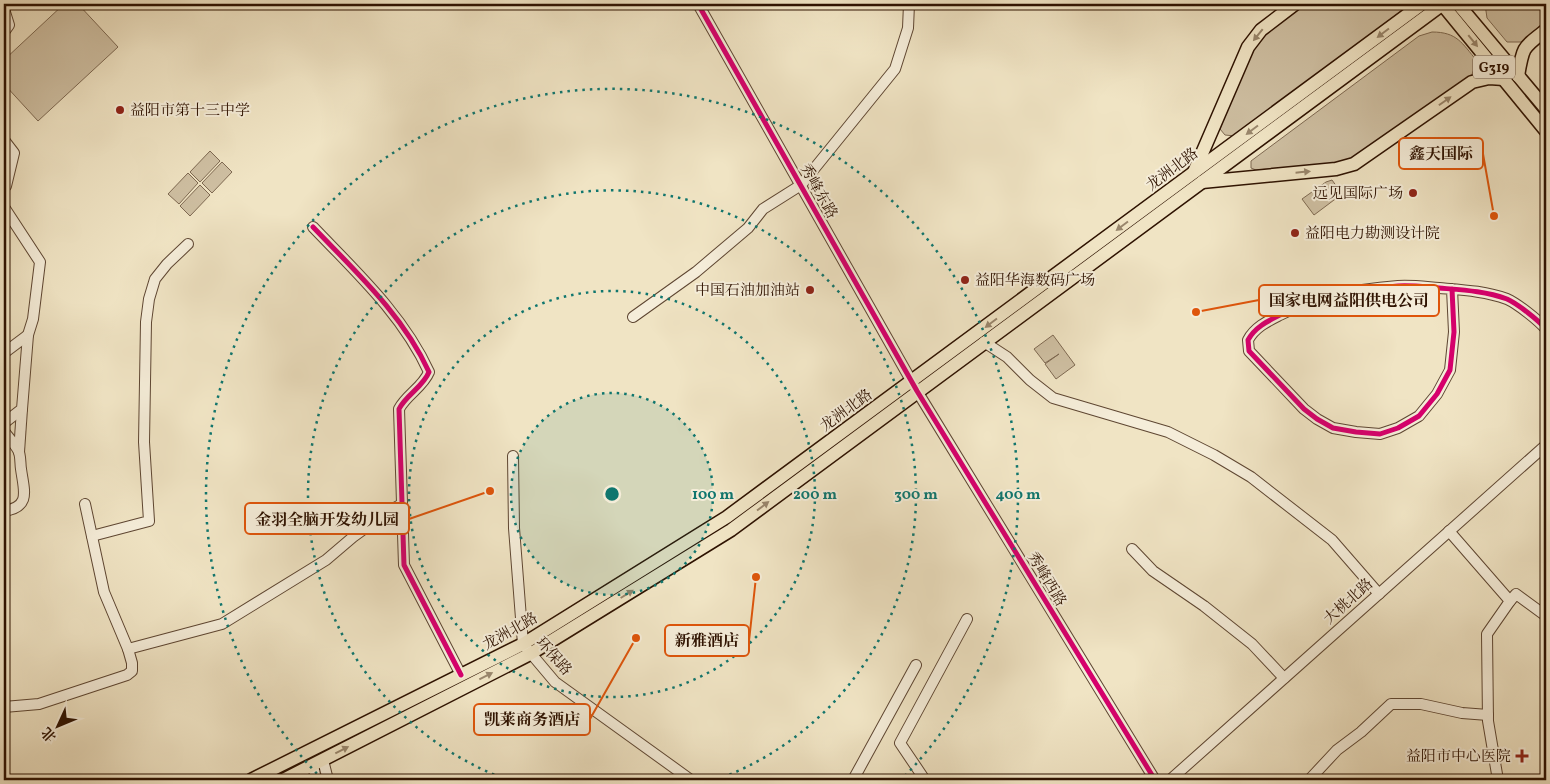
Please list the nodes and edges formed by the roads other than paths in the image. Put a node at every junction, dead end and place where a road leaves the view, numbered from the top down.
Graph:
1 (698, 4) edge
2 (909, 4) edge
3 (1295, 4) edge
4 (1422, 4) edge
5 (1442, 4) edge
6 (1458, 4) edge
7 (4, 9) edge
8 (7, 28) edge
9 (1546, 30) edge
10 (1518, 76) junction
11 (1504, 79) junction
12 (1546, 109) edge
13 (1546, 131) edge
14 (4, 140) edge
15 (1198, 178) junction
16 (801, 186) junction
17 (4, 188) edge
18 (4, 206) edge
19 (313, 227) dead end
20 (188, 244) dead end
21 (1452, 289) junction
22 (633, 318) dead end
23 (1546, 329) edge
24 (28, 335) junction
25 (984, 342) junction
26 (4, 353) edge
27 (915, 387) junction
28 (22, 409) junction
29 (4, 424) edge
30 (4, 431) edge
31 (1546, 445) edge
32 (19, 452) junction
33 (513, 456) dead end
34 (85, 504) dead end
35 (402, 504) junction
36 (4, 511) edge
37 (1449, 531) junction
38 (92, 536) junction
39 (1132, 549) dead end
40 (1379, 594) junction
41 (1510, 601) junction
42 (1546, 616) edge
43 (967, 619) dead end
44 (128, 649) junction
45 (527, 649) junction
46 (916, 666) dead end
47 (461, 675) junction
48 (1284, 678) junction
49 (4, 707) edge
50 (1488, 715) junction
51 (318, 762) junction
52 (251, 780) edge
53 (283, 780) edge
54 (316, 780) edge
55 (328, 780) edge
56 (691, 780) edge
57 (853, 780) edge
58 (925, 780) edge
59 (1155, 780) edge
60 (1170, 780) edge
61 (1309, 780) edge
62 (1498, 780) edge

1 - 16 street, 秀峰东路
2 - 16 street
3 -> 15 main road
4 -> 15 main road, 龙洲北路
5 -> 11 main road, G319
5 - 15 main road, 龙洲北路
6 - 10 main road, G319
7 - 8 street
9 - 10 main road
10 - 12 main road, G319
11 - 13 main road, G319
15 -> 11 main road
14 - 17 street
15 - 25 main road, 龙洲北路
15 -> 27 main road, 龙洲北路
16 - 22 street
16 - 27 street, 秀峰东路
18 - 24 street
19 - 35 street
20 - 38 street
21 - 21 street
21 - 23 street
24 - 26 street
24 - 28 street
25 - 27 main road, 龙洲北路
25 - 40 street
27 - 45 main road, 龙洲北路
27 - 59 street, 秀峰西路
28 - 29 street
28 - 32 street
30 - 32 street
31 - 37 street, 大桃北路
32 - 36 street
33 - 45 street, 环保路
34 - 38 street
35 - 44 street
35 - 47 street
37 - 40 street, 大桃北路
37 - 41 street
38 - 44 street
39 - 48 street
40 - 48 street, 大桃北路
41 - 42 street
41 - 50 street
43 - 58 street
44 - 49 street
45 - 47 main road, 龙洲北路
51 -> 45 main road, 龙洲北路
45 - 56 street, 环保路
46 - 57 street
47 - 52 main road, 龙洲北路
48 - 60 street, 大桃北路
50 - 61 street
50 - 62 street
51 - 53 main road, 龙洲北路
51 - 54 street
51 - 55 street

